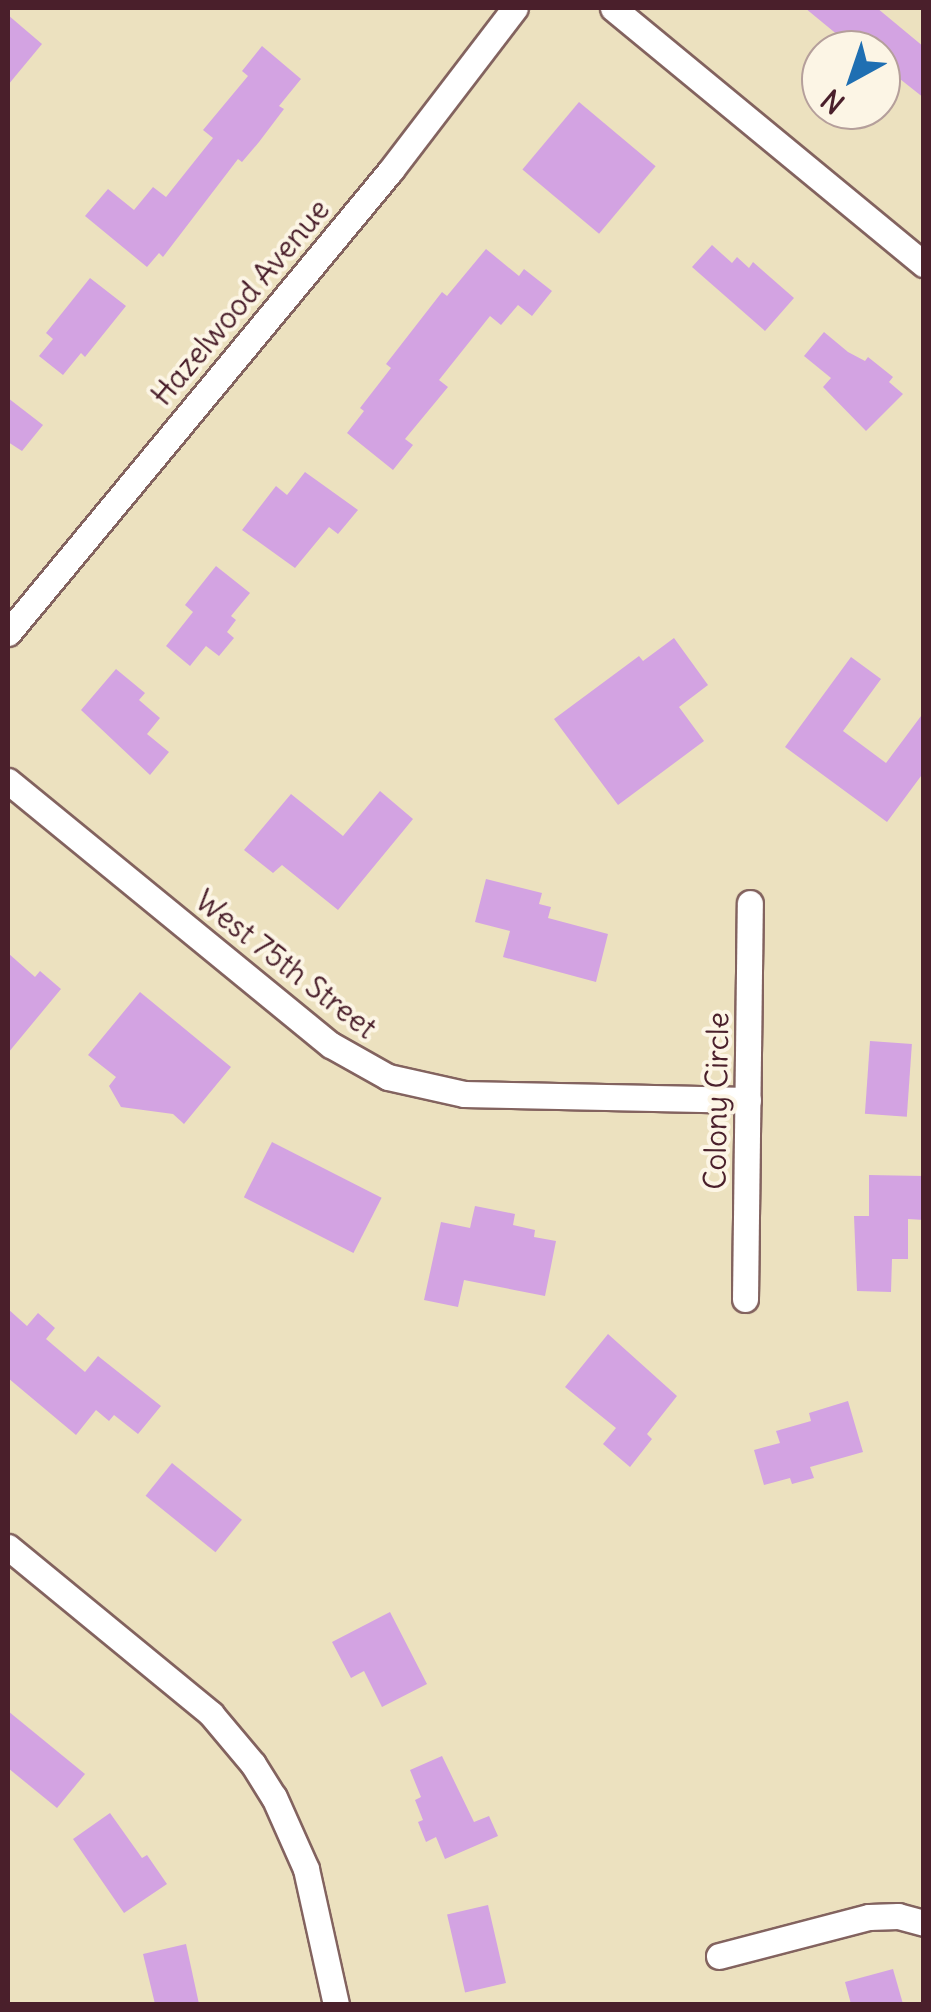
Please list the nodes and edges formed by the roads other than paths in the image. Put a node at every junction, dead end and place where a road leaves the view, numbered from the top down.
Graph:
1 (516, 8) edge
2 (613, 8) edge
3 (924, 264) edge
4 (8, 633) edge
5 (8, 781) edge
6 (750, 903) dead end
7 (748, 1100) junction
8 (745, 1299) dead end
9 (8, 1547) edge
10 (924, 1923) edge
11 (719, 1956) dead end
12 (336, 2004) edge

1 - 4 street, Hazelwood Avenue
2 - 3 street
5 - 7 street, West 75th Street
6 - 7 street, Colony Circle
7 - 8 street, Colony Circle
9 - 12 street
10 - 11 street

